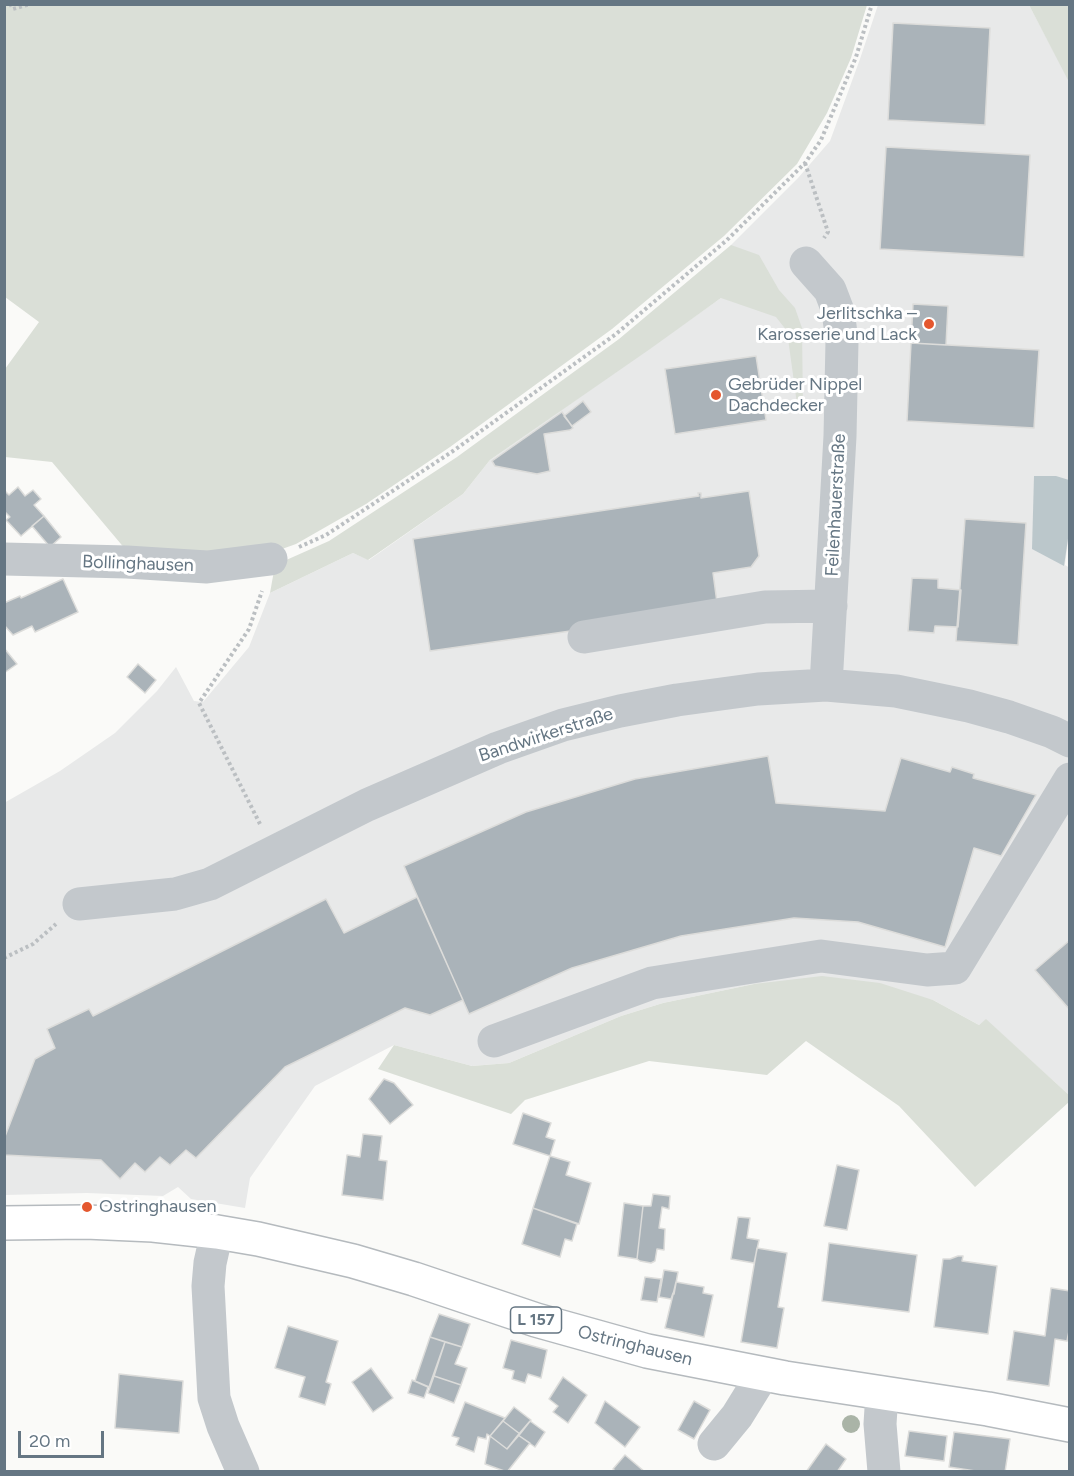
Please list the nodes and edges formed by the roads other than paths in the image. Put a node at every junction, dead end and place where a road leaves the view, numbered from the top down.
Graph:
1 (806, 263) road end
2 (4, 559) edge
3 (271, 559) road end
4 (831, 606) junction
5 (584, 637) dead end
6 (826, 685) junction
7 (1070, 741) edge
8 (1070, 779) edge
9 (79, 904) road end
10 (494, 1041) dead end
11 (4, 1223) edge
12 (217, 1232) junction
13 (763, 1374) junction
14 (882, 1393) junction
15 (1070, 1425) edge
16 (714, 1444) dead end
17 (243, 1472) edge
18 (884, 1472) edge

1 - 4 street, Feilenhauerstraße
2 - 3 street, Bollinghausen
4 - 5 street
4 - 6 street, Feilenhauerstraße
6 - 7 street, Bandwirkerstraße
6 - 9 street, Bandwirkerstraße
8 - 10 street
11 - 12 main road, Ostringhausen / L 157
12 - 13 main road, Ostringhausen / L 157
12 - 17 street
13 - 14 main road, Ostringhausen / L 157
13 - 16 street
14 - 15 main road, Ostringhausen / L 157
14 - 18 street

